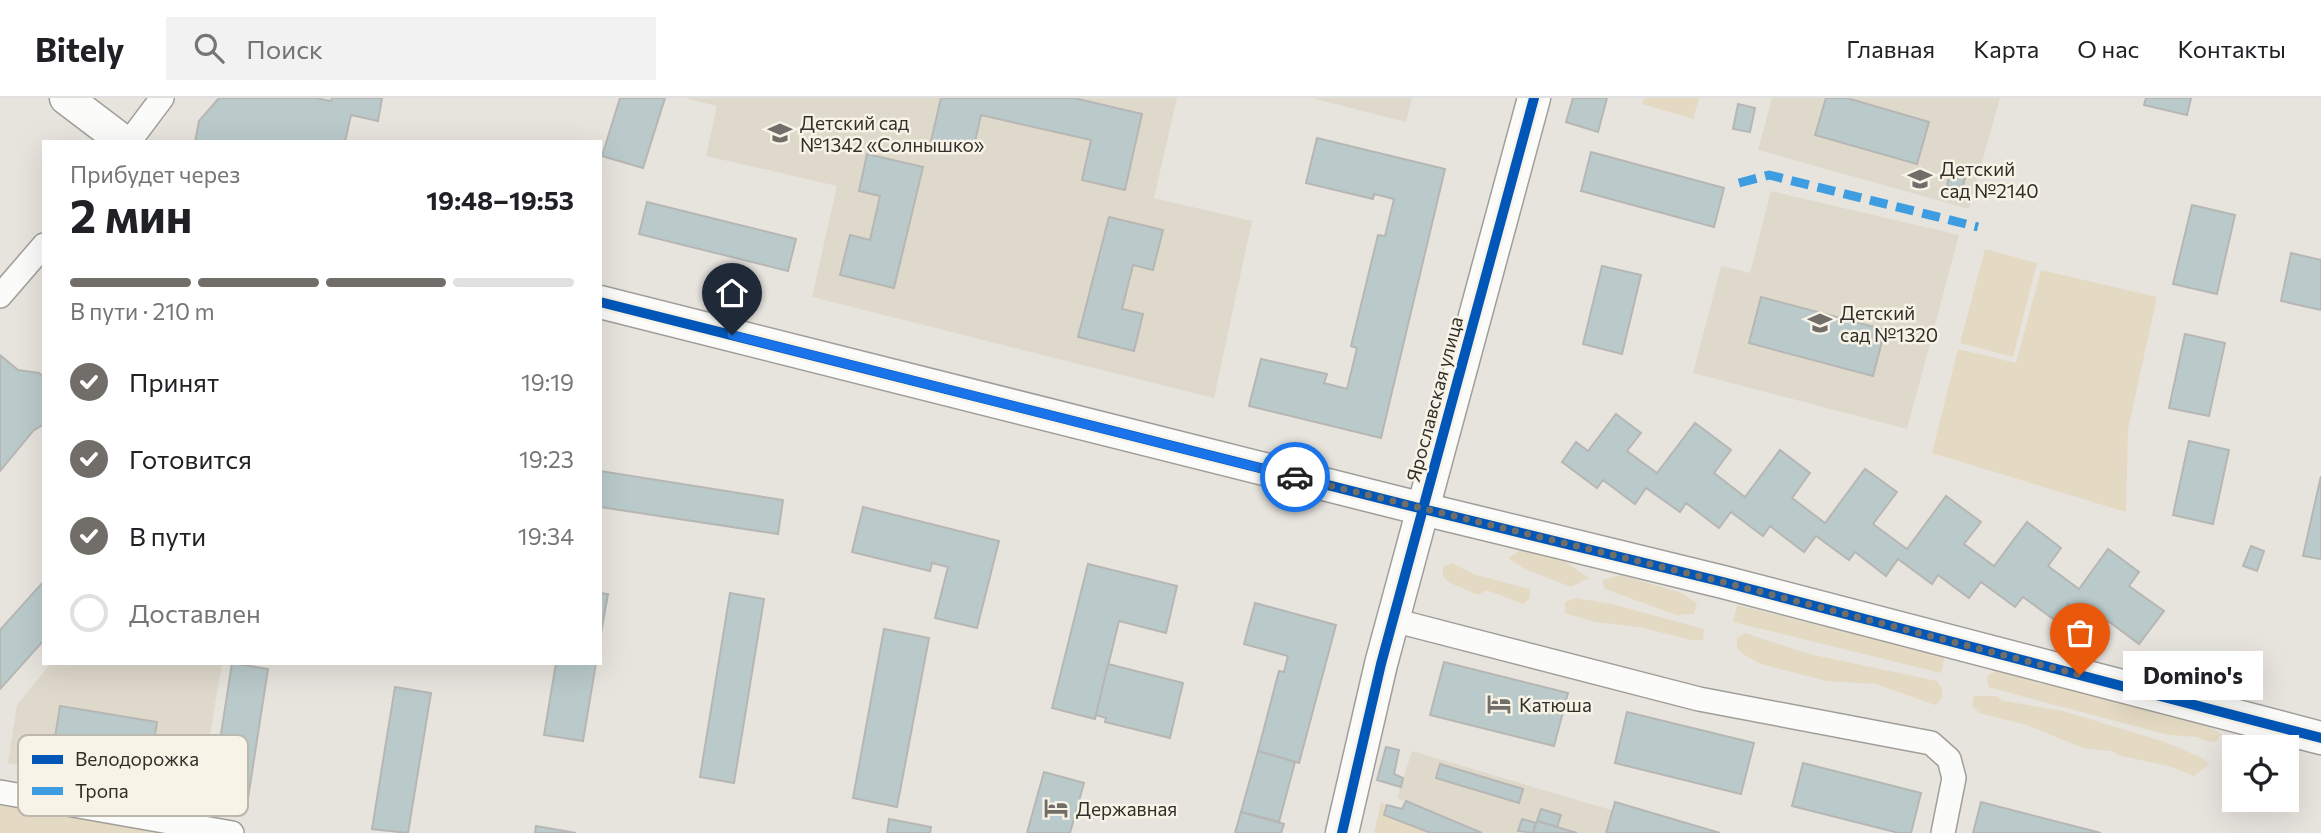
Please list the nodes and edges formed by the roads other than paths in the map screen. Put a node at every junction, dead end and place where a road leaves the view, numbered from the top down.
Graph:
1 (66, 98) edge
2 (162, 98) edge
3 (1534, 98) edge
4 (123, 140) edge
5 (128, 140) edge
6 (42, 247) edge
7 (0, 296) edge
8 (602, 303) edge
9 (1423, 509) junction
10 (1393, 620) junction
11 (2321, 738) edge
12 (0, 792) edge
13 (18, 795) edge
14 (136, 816) edge
15 (232, 833) edge
16 (1342, 833) edge
17 (1943, 833) edge

1 - 4 street
2 - 5 street
3 - 9 street, Ярославская улица
6 - 7 street
8 - 9 street
9 - 10 street, Ярославская улица
9 - 11 street
10 - 16 street, Ярославская улица
10 - 17 street
12 - 13 street
14 - 15 street

